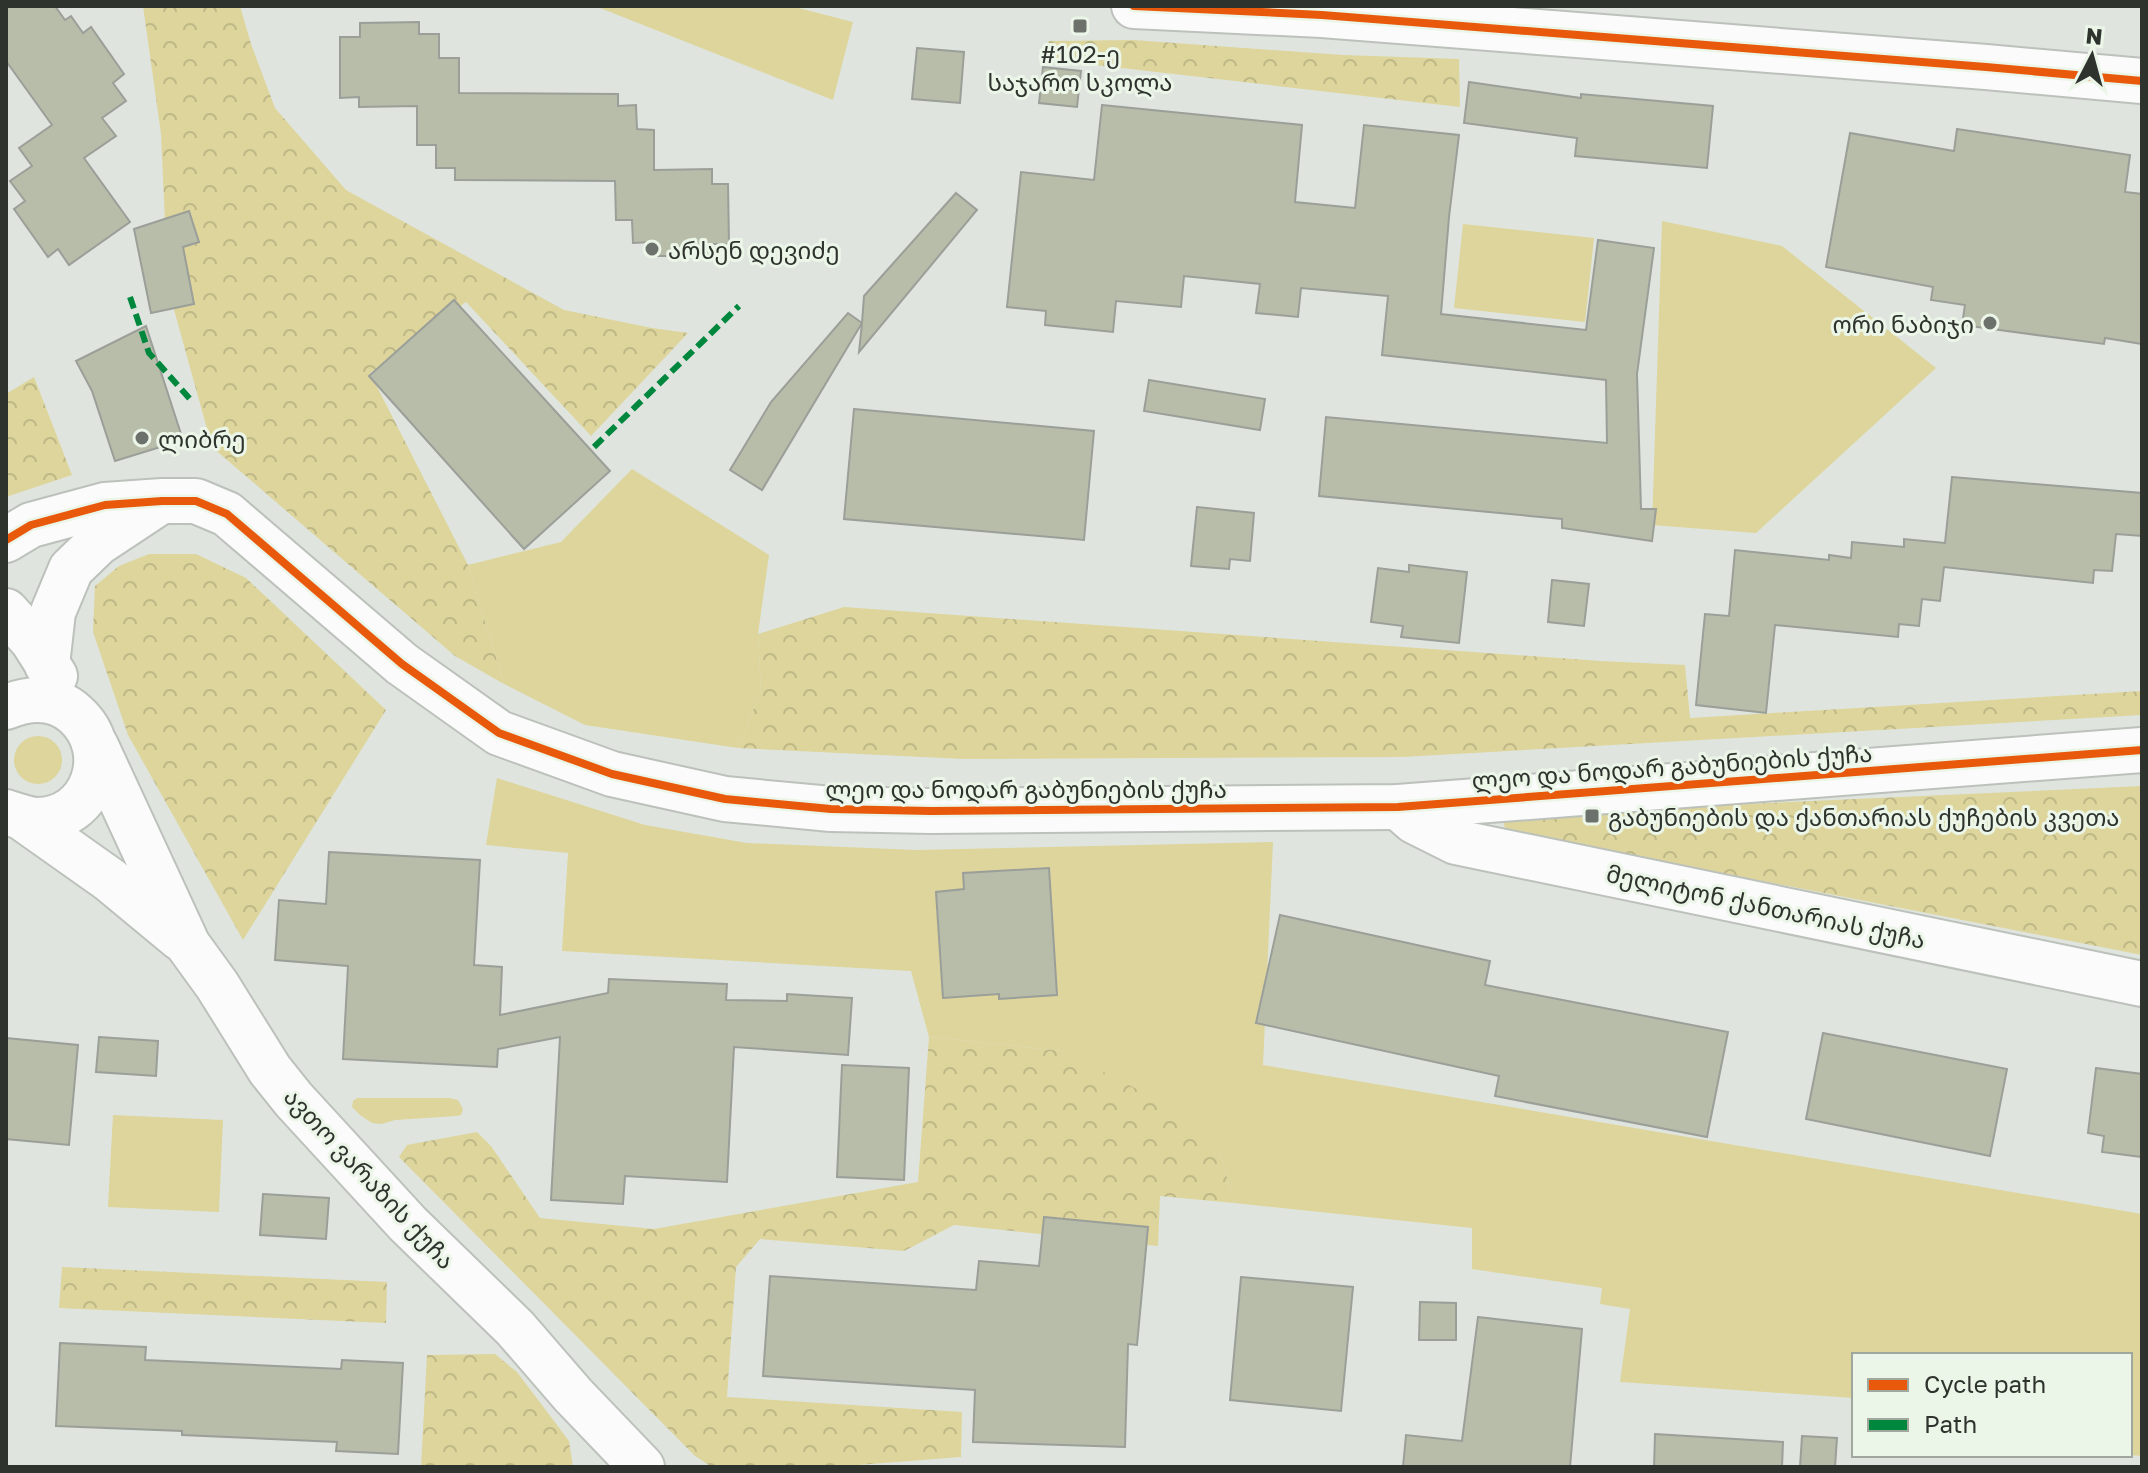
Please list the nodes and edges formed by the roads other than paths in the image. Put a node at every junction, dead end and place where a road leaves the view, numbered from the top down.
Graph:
1 (1134, 6) edge
2 (1322, 10) edge
3 (2142, 81) edge
4 (162, 501) junction
5 (6, 540) edge
6 (6, 611) edge
7 (27, 666) edge
8 (6, 707) edge
9 (91, 734) junction
10 (2142, 750) edge
11 (1398, 807) junction
12 (14, 815) edge
13 (188, 945) junction
14 (2142, 984) edge
15 (573, 1395) junction
16 (613, 1467) edge
17 (642, 1467) edge

1 - 2 street
2 - 3 street
4 - 5 street, ლეო და ნოდარ გაბუნიების ქუჩა
4 - 7 street
4 - 11 street, ლეო და ნოდარ გაბუნიების ქუჩა
6 - 7 street, ავთო ვარაზის ქუჩა
7 - 8 street
7 - 9 street, ავთო ვარაზის ქუჩა
8 - 9 street
9 - 12 street
9 - 13 street, ავთო ვარაზის ქუჩა
10 - 11 street, ლეო და ნოდარ გაბუნიების ქუჩა
11 - 14 street, მელიტონ ქანთარიას ქუჩა
12 - 13 street, ავთო ვარაზის ქუჩა
13 - 15 street, ავთო ვარაზის ქუჩა
15 - 16 street, ავთო ვარაზის ქუჩა
15 - 17 street, ავთო ვარაზის ქუჩა

